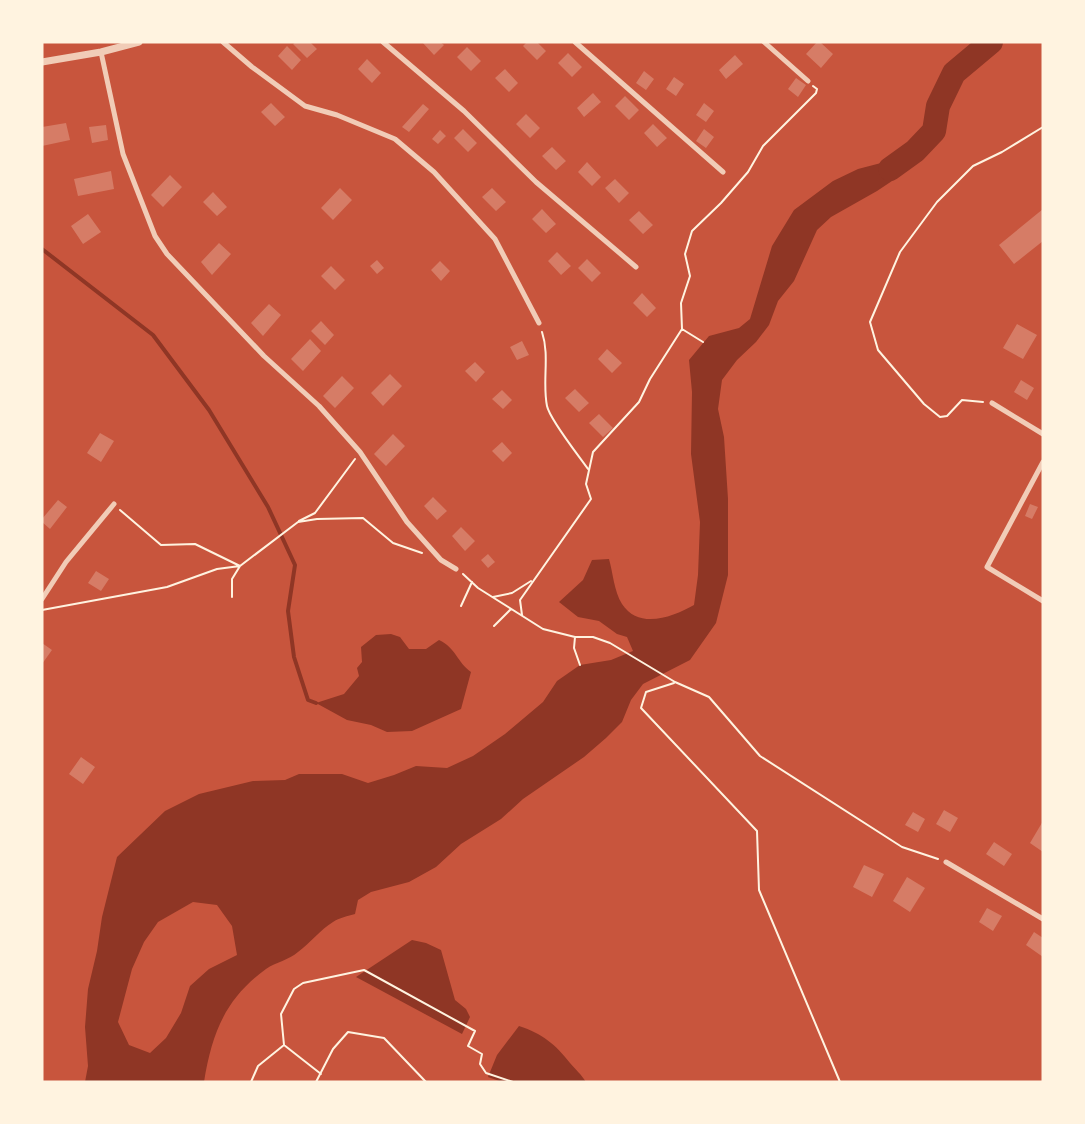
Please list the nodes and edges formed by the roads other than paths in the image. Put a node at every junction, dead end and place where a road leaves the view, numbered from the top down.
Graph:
1 (139, 42) edge
2 (223, 42) edge
3 (382, 42) edge
4 (575, 42) edge
5 (764, 42) edge
6 (101, 52) junction
7 (42, 62) edge
8 (808, 81) road end
9 (723, 172) dead end
10 (636, 267) dead end
11 (539, 323) road end
12 (992, 403) road end
13 (1043, 434) edge
14 (1043, 462) edge
15 (114, 504) road end
16 (456, 569) road end
17 (42, 599) edge
18 (1043, 601) edge
19 (946, 862) road end
20 (1043, 919) edge

1 - 6 street
2 - 11 street
3 - 10 street
4 - 9 street
5 - 8 street
6 - 7 street
6 - 16 street
12 - 13 street
14 - 18 street
15 - 17 street
19 - 20 street

